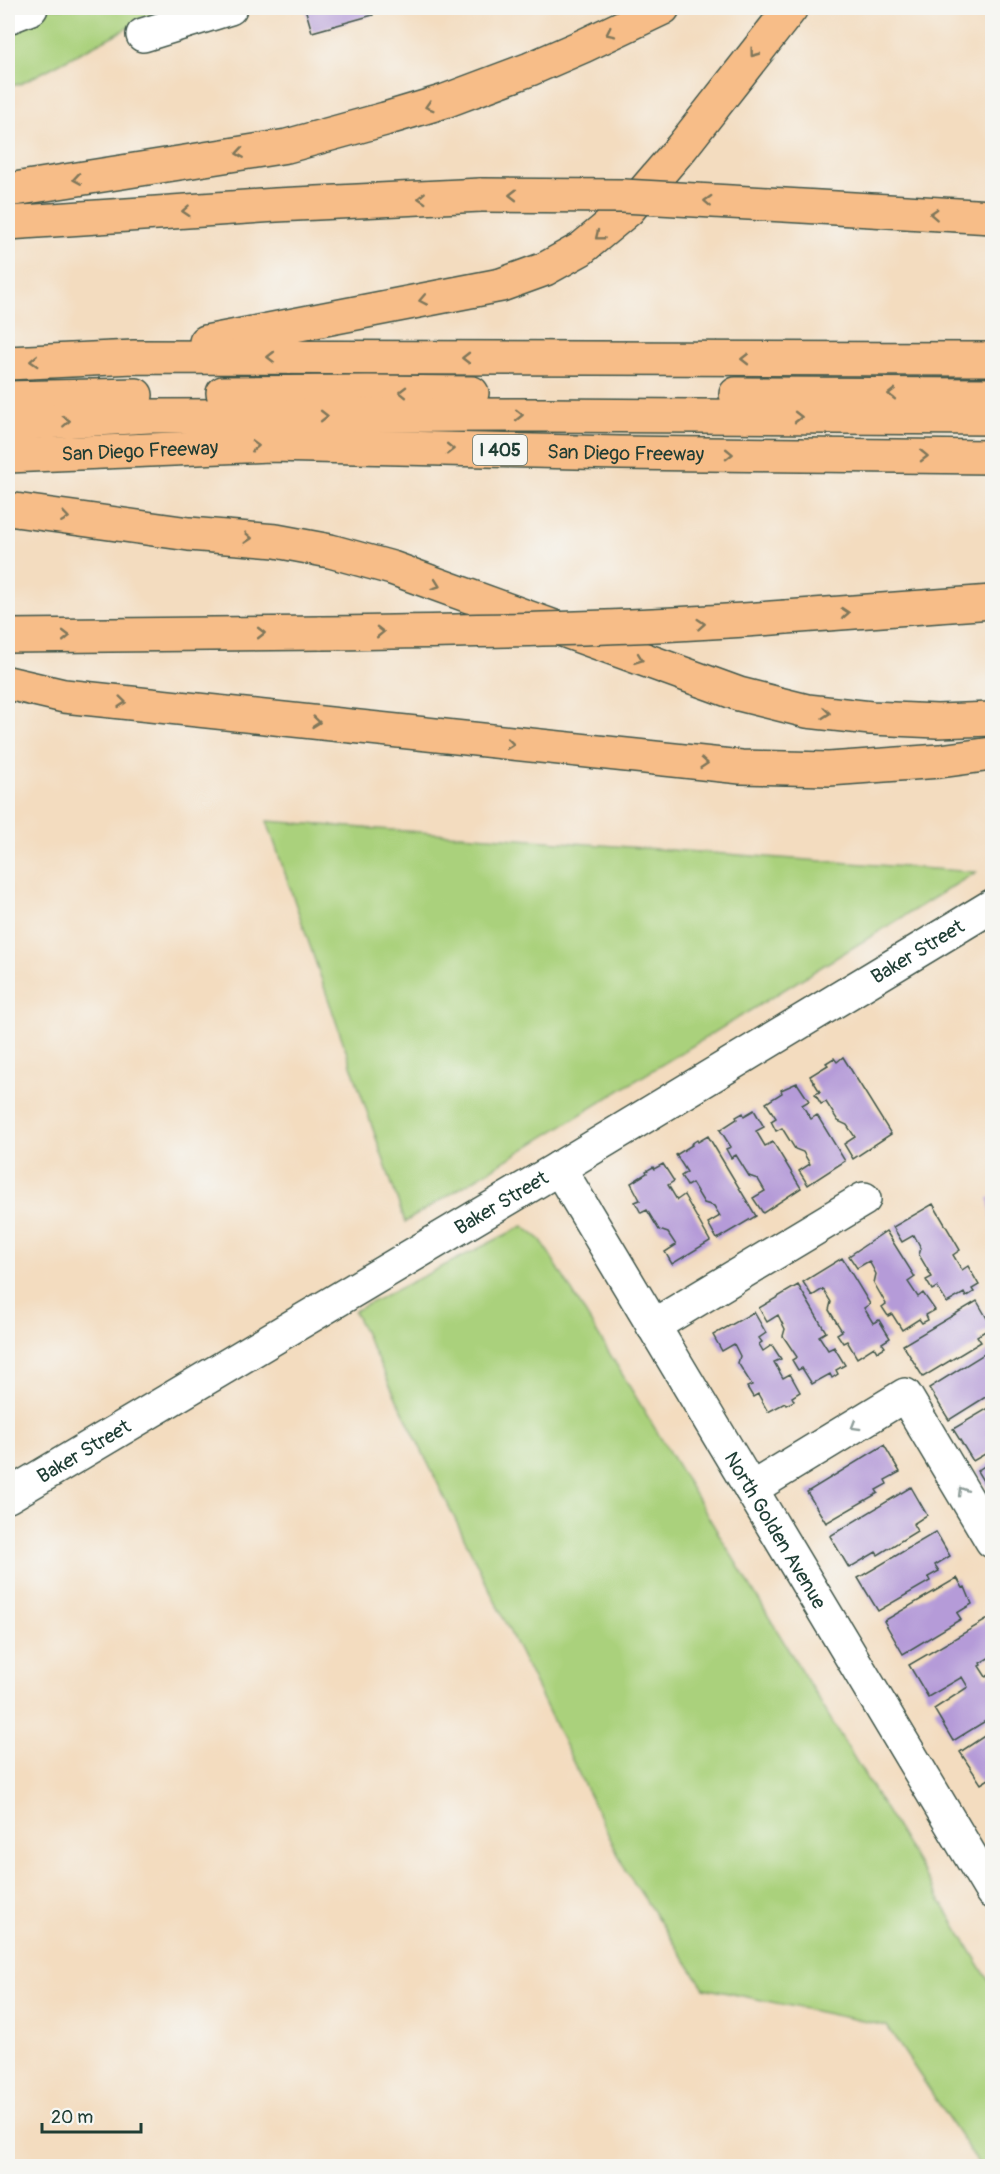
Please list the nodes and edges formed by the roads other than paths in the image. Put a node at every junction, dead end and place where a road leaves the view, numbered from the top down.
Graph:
1 (31, 8) edge
2 (230, 8) edge
3 (663, 8) edge
4 (791, 8) edge
5 (8, 17) edge
6 (143, 35) dead end
7 (8, 190) edge
8 (993, 217) edge
9 (8, 223) edge
10 (134, 357) junction
11 (993, 359) edge
12 (8, 363) edge
13 (993, 395) edge
14 (8, 398) edge
15 (993, 418) edge
16 (8, 424) edge
17 (8, 456) edge
18 (993, 457) edge
19 (8, 509) edge
20 (993, 602) edge
21 (8, 636) edge
22 (8, 683) edge
23 (993, 719) edge
24 (993, 754) edge
25 (993, 906) edge
26 (560, 1168) junction
27 (864, 1199) dead end
28 (653, 1326) junction
29 (751, 1489) junction
30 (8, 1496) edge
31 (993, 1541) edge
32 (993, 1892) edge

1 - 5 street
2 - 6 street
3 -> 7 highway
4 -> 10 highway
8 -> 9 highway, bridge
11 -> 10 highway
10 -> 12 highway
13 -> 14 highway
16 -> 15 highway
17 -> 18 highway, San Diego Freeway / I 405
19 -> 23 highway
21 -> 20 highway, bridge
22 -> 24 highway
25 - 26 street, Baker Street
26 - 28 street, North Golden Avenue
26 - 30 street, Baker Street
27 - 28 street
28 - 29 street, North Golden Avenue
31 -> 29 street
29 - 32 street, North Golden Avenue

